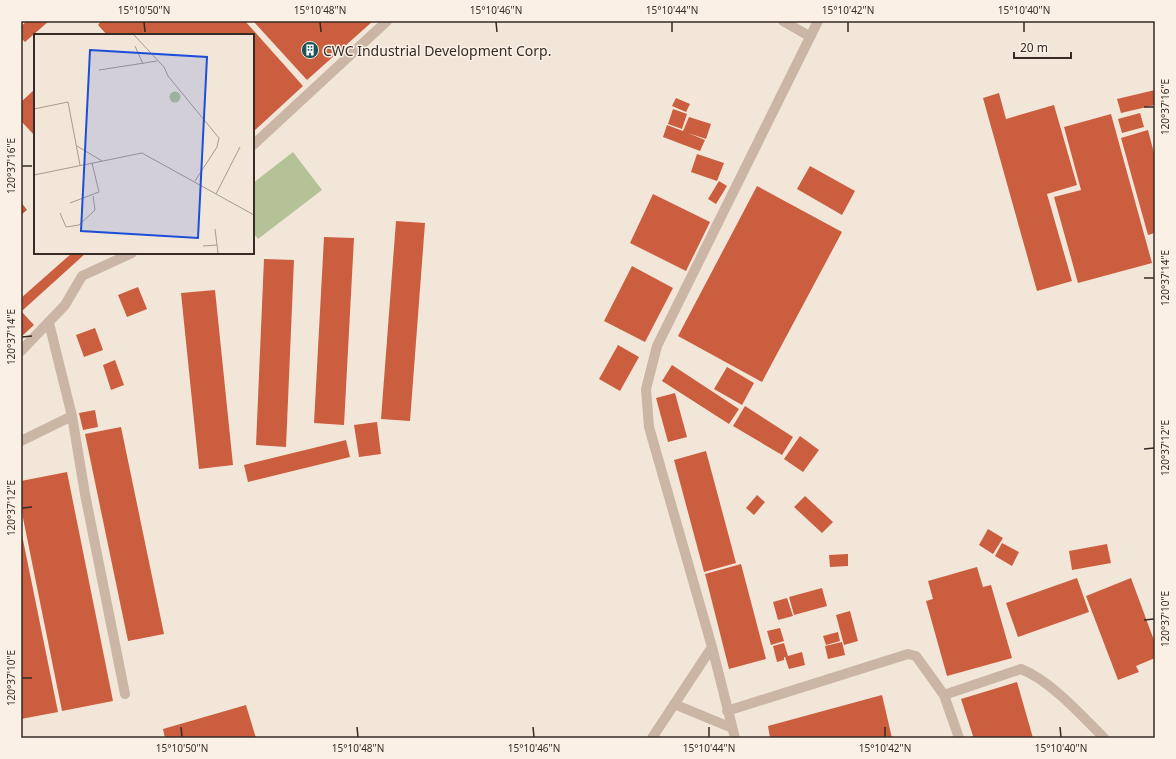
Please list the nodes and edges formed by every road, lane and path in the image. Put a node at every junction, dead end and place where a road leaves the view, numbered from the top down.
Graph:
1 (387, 21) edge
2 (783, 21) edge
3 (818, 21) edge
4 (809, 36) junction
5 (254, 143) edge
6 (130, 254) edge
7 (49, 322) junction
8 (21, 350) edge
9 (72, 416) junction
10 (21, 441) edge
11 (712, 647) junction
12 (125, 694) dead end
13 (944, 695) junction
14 (674, 704) junction
15 (727, 710) junction
16 (732, 728) junction
17 (652, 738) edge
18 (735, 738) edge
19 (959, 738) edge
20 (1104, 738) edge

1 - 5 street
2 - 4 street
3 - 4 street
4 - 11 street
6 - 7 street
7 - 8 street
7 - 9 street
9 - 10 street
9 - 12 street
11 - 14 street
11 - 15 street
13 - 15 street
13 - 19 street
13 - 20 street
14 - 16 street
14 - 17 street
15 - 16 street
16 - 18 street

